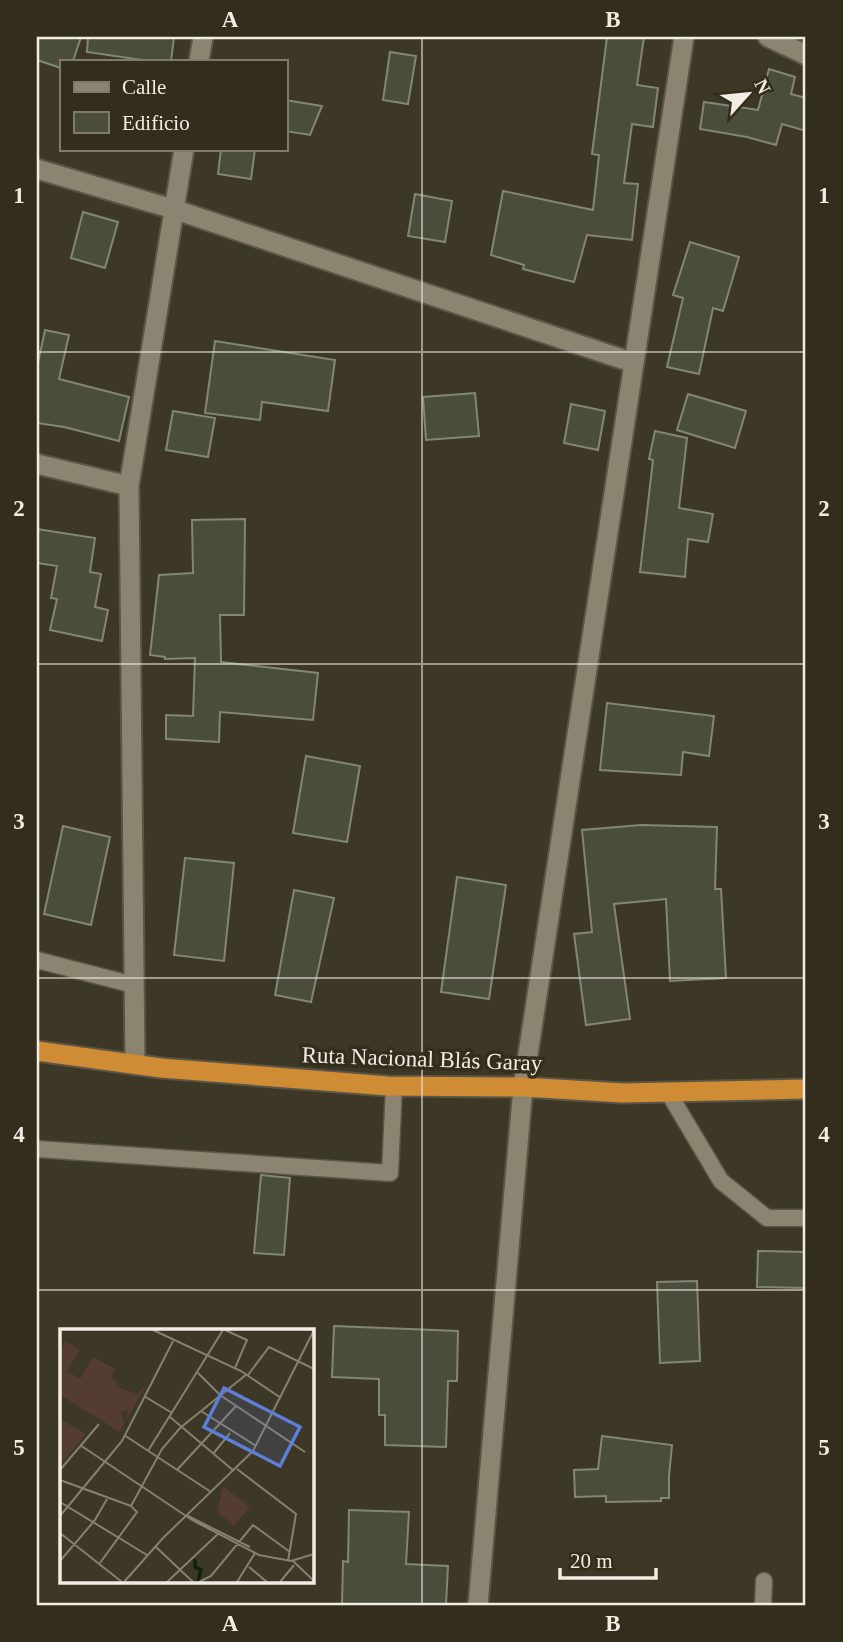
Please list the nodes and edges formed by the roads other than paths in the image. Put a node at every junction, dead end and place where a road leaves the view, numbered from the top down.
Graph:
1 (203, 37) edge
2 (684, 37) edge
3 (768, 37) edge
4 (806, 55) edge
5 (199, 60) edge
6 (184, 150) edge
7 (37, 169) edge
8 (173, 209) junction
9 (634, 363) junction
10 (37, 464) edge
11 (129, 486) junction
12 (37, 960) edge
13 (134, 985) junction
14 (37, 1051) edge
15 (135, 1065) junction
16 (394, 1086) junction
17 (523, 1087) junction
18 (806, 1089) edge
19 (668, 1092) junction
20 (37, 1149) edge
21 (806, 1218) edge
22 (764, 1581) dead end
23 (478, 1605) edge
24 (763, 1605) edge

1 - 5 street
2 - 9 street
3 - 4 street
6 - 8 street
7 - 8 street
8 - 9 street
8 - 11 street
9 - 17 street
10 - 11 street
11 - 13 street
12 - 13 lane
13 - 15 street
14 - 15 highway, Ruta Nacional Blás Garay
15 - 16 highway, Ruta Nacional Blás Garay
16 - 17 highway, Ruta Nacional Blás Garay
16 - 20 lane
17 - 19 highway, Ruta Nacional Blás Garay
17 - 23 street
18 - 19 highway, Ruta Nacional Blás Garay
19 - 21 lane
22 - 24 lane

